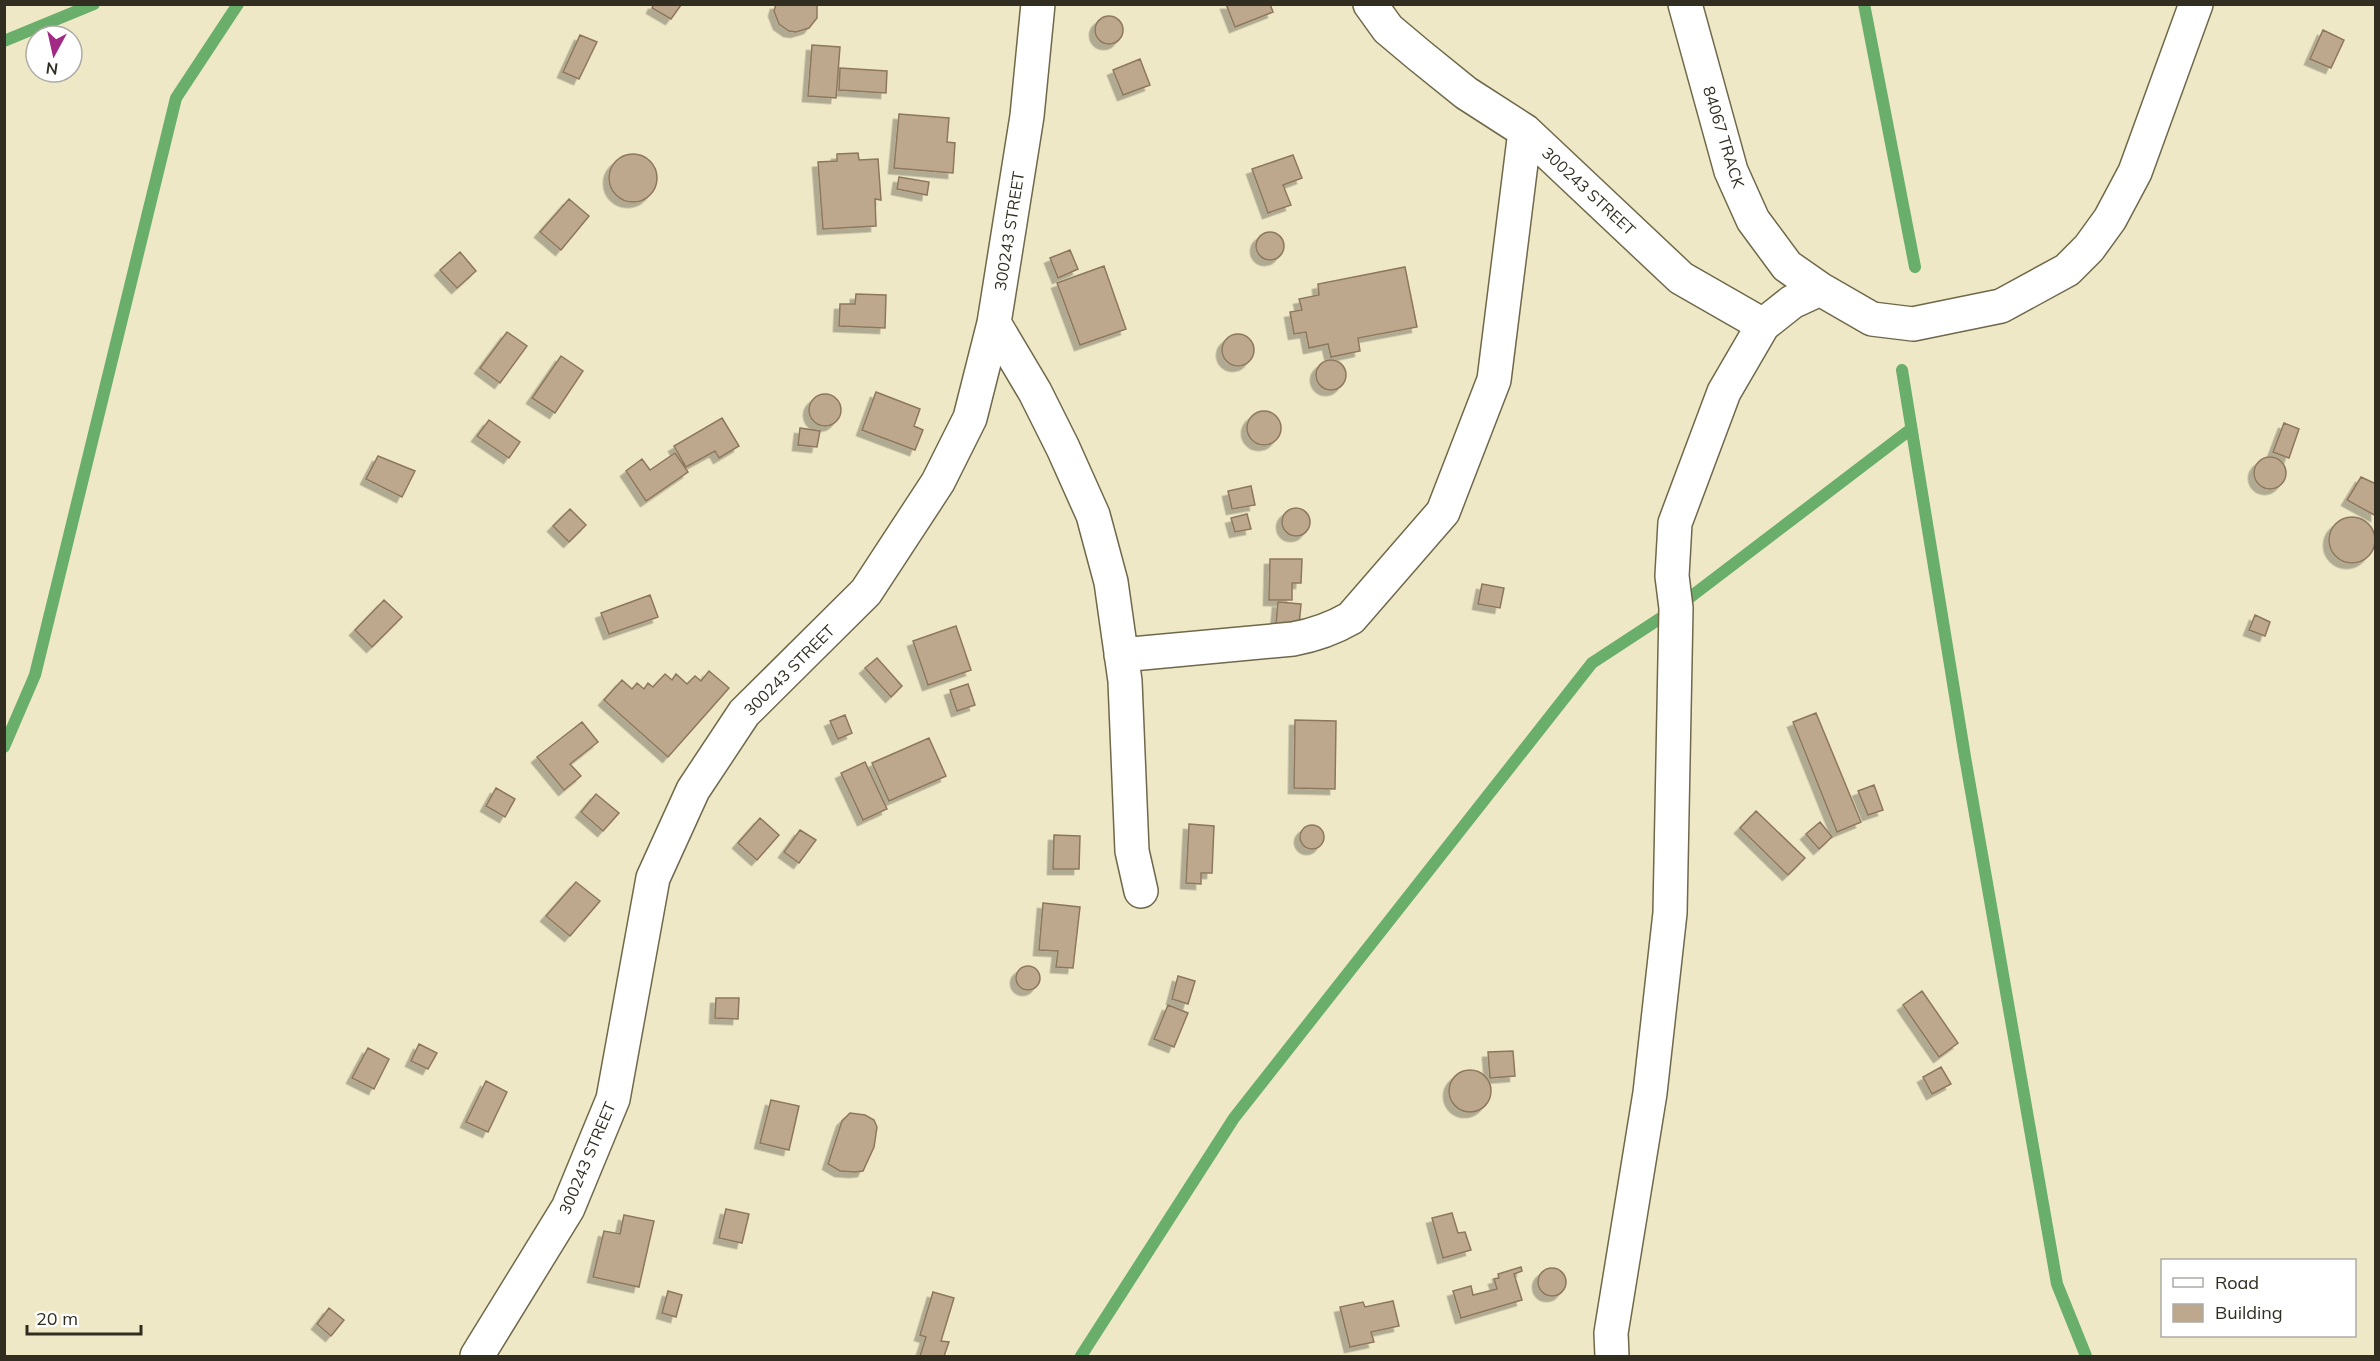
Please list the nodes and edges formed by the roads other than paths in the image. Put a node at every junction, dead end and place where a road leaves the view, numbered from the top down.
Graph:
1 (1038, 4) edge
2 (1370, 4) edge
3 (1685, 4) edge
4 (2196, 4) edge
5 (1525, 131) junction
6 (1820, 289) junction
7 (994, 323) junction
8 (1763, 325) junction
9 (1121, 655) junction
10 (1141, 891) dead end
11 (477, 1356) edge
12 (1612, 1356) edge

1 - 7 street, 300243 STREET
2 - 5 street, 300243 STREET
3 - 6 street, 84067 TRACK
4 - 6 street, 84067 TRACK
5 - 8 street, 300243 STREET
5 - 9 street
6 - 8 street
7 - 9 street
7 - 11 street, 300243 STREET
8 - 12 street
9 - 10 street

